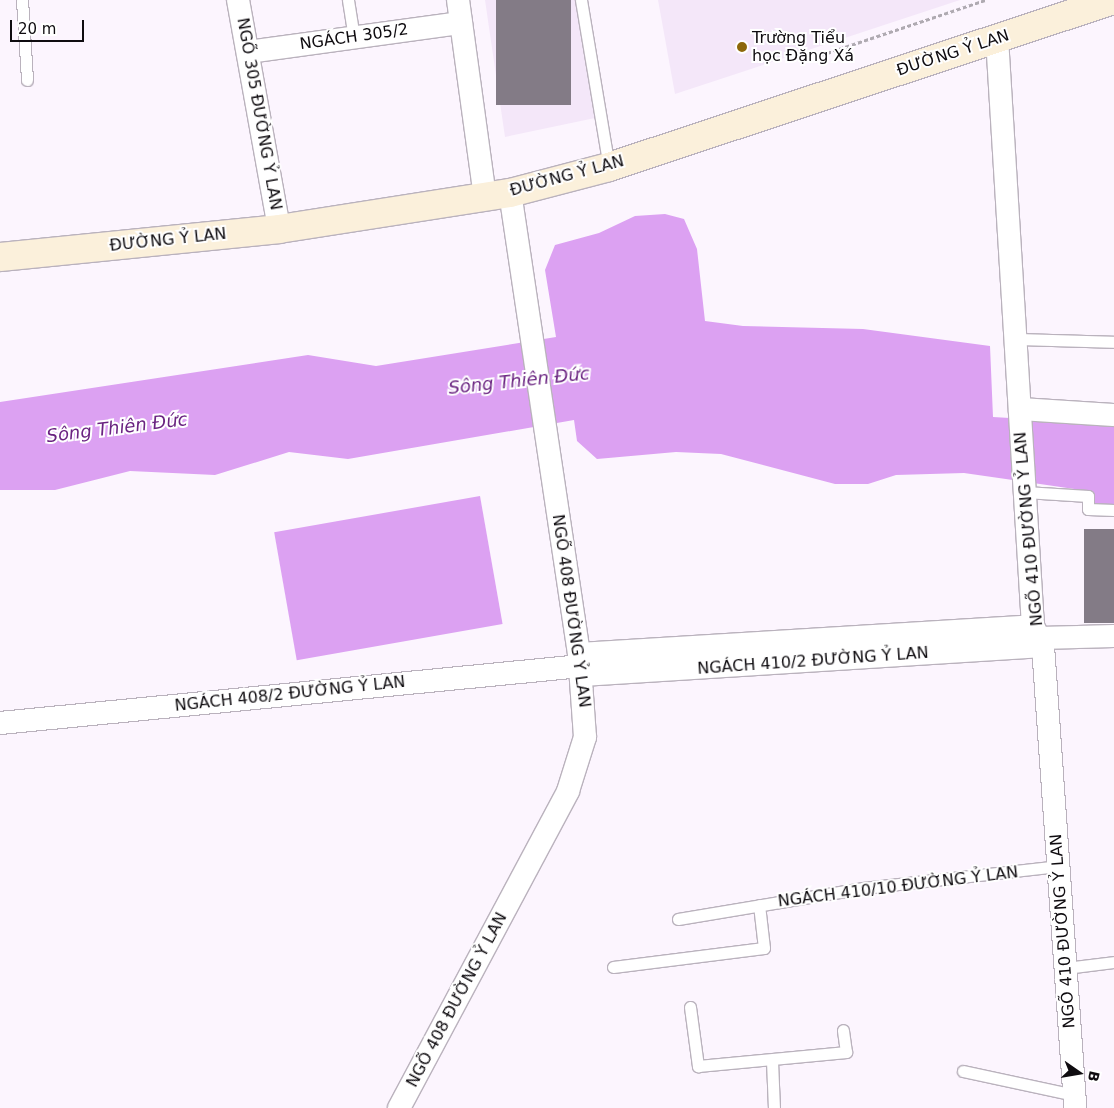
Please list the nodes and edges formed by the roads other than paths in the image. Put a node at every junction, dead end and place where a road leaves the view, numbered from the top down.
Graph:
1 (22, 0) edge
2 (238, 0) edge
3 (348, 0) edge
4 (458, 0) edge
5 (580, 0) edge
6 (1113, 0) edge
7 (461, 23) junction
8 (354, 37) junction
9 (997, 38) junction
10 (248, 52) junction
11 (27, 80) dead end
12 (609, 167) junction
13 (497, 194) junction
14 (279, 229) junction
15 (0, 257) edge
16 (1015, 339) junction
17 (1114, 342) edge
18 (1020, 409) junction
19 (1114, 415) edge
20 (1025, 492) junction
21 (1114, 510) edge
22 (1114, 636) edge
23 (1038, 637) junction
24 (581, 665) junction
25 (0, 723) edge
26 (1058, 866) junction
27 (759, 905) junction
28 (678, 919) dead end
29 (1114, 962) edge
30 (614, 967) dead end
31 (1065, 968) junction
32 (690, 1007) dead end
33 (844, 1030) dead end
34 (772, 1061) junction
35 (963, 1071) dead end
36 (1075, 1102) edge
37 (399, 1108) edge
38 (774, 1108) edge

1 - 11 lane
2 - 10 street, NGÕ 305 ĐƯỜNG Ỷ LAN
3 - 8 lane
4 - 7 street, NGÕ 408 ĐƯỜNG Ỷ LAN
5 - 12 lane
6 - 9 main road, ĐƯỜNG Ỷ LAN
7 - 8 street, NGÁCH 305/2
7 - 13 street, NGÕ 408 ĐƯỜNG Ỷ LAN
8 - 10 street, NGÁCH 305/2
9 - 12 main road, ĐƯỜNG Ỷ LAN
9 - 16 street, NGÕ 410 ĐƯỜNG Ỷ LAN
10 - 14 street, NGÕ 305 ĐƯỜNG Ỷ LAN
12 - 13 main road, ĐƯỜNG Ỷ LAN
13 - 14 main road, ĐƯỜNG Ỷ LAN
13 - 24 street, NGÕ 408 ĐƯỜNG Ỷ LAN
14 - 15 main road, ĐƯỜNG Ỷ LAN
16 - 17 lane
16 - 18 street, NGÕ 410 ĐƯỜNG Ỷ LAN
18 - 19 street
18 - 20 street, NGÕ 410 ĐƯỜNG Ỷ LAN
20 - 21 lane
20 - 23 street, NGÕ 410 ĐƯỜNG Ỷ LAN
22 - 23 street, NGÁCH 410/2 ĐƯỜNG Ỷ LAN
23 - 24 street, NGÁCH 410/2 ĐƯỜNG Ỷ LAN
23 - 26 street, NGÕ 410 ĐƯỜNG Ỷ LAN
24 - 25 street, NGÁCH 408/2 ĐƯỜNG Ỷ LAN
24 - 37 street, NGÕ 408 ĐƯỜNG Ỷ LAN
26 - 27 lane, NGÁCH 410/10 ĐƯỜNG Ỷ LAN
26 - 31 street, NGÕ 410 ĐƯỜNG Ỷ LAN
27 - 28 lane, NGÁCH 410/10 ĐƯỜNG Ỷ LAN
27 - 30 lane
29 - 31 lane
31 - 36 street, NGÕ 410 ĐƯỜNG Ỷ LAN
32 - 34 lane
33 - 34 lane
34 - 38 lane
35 - 36 lane

